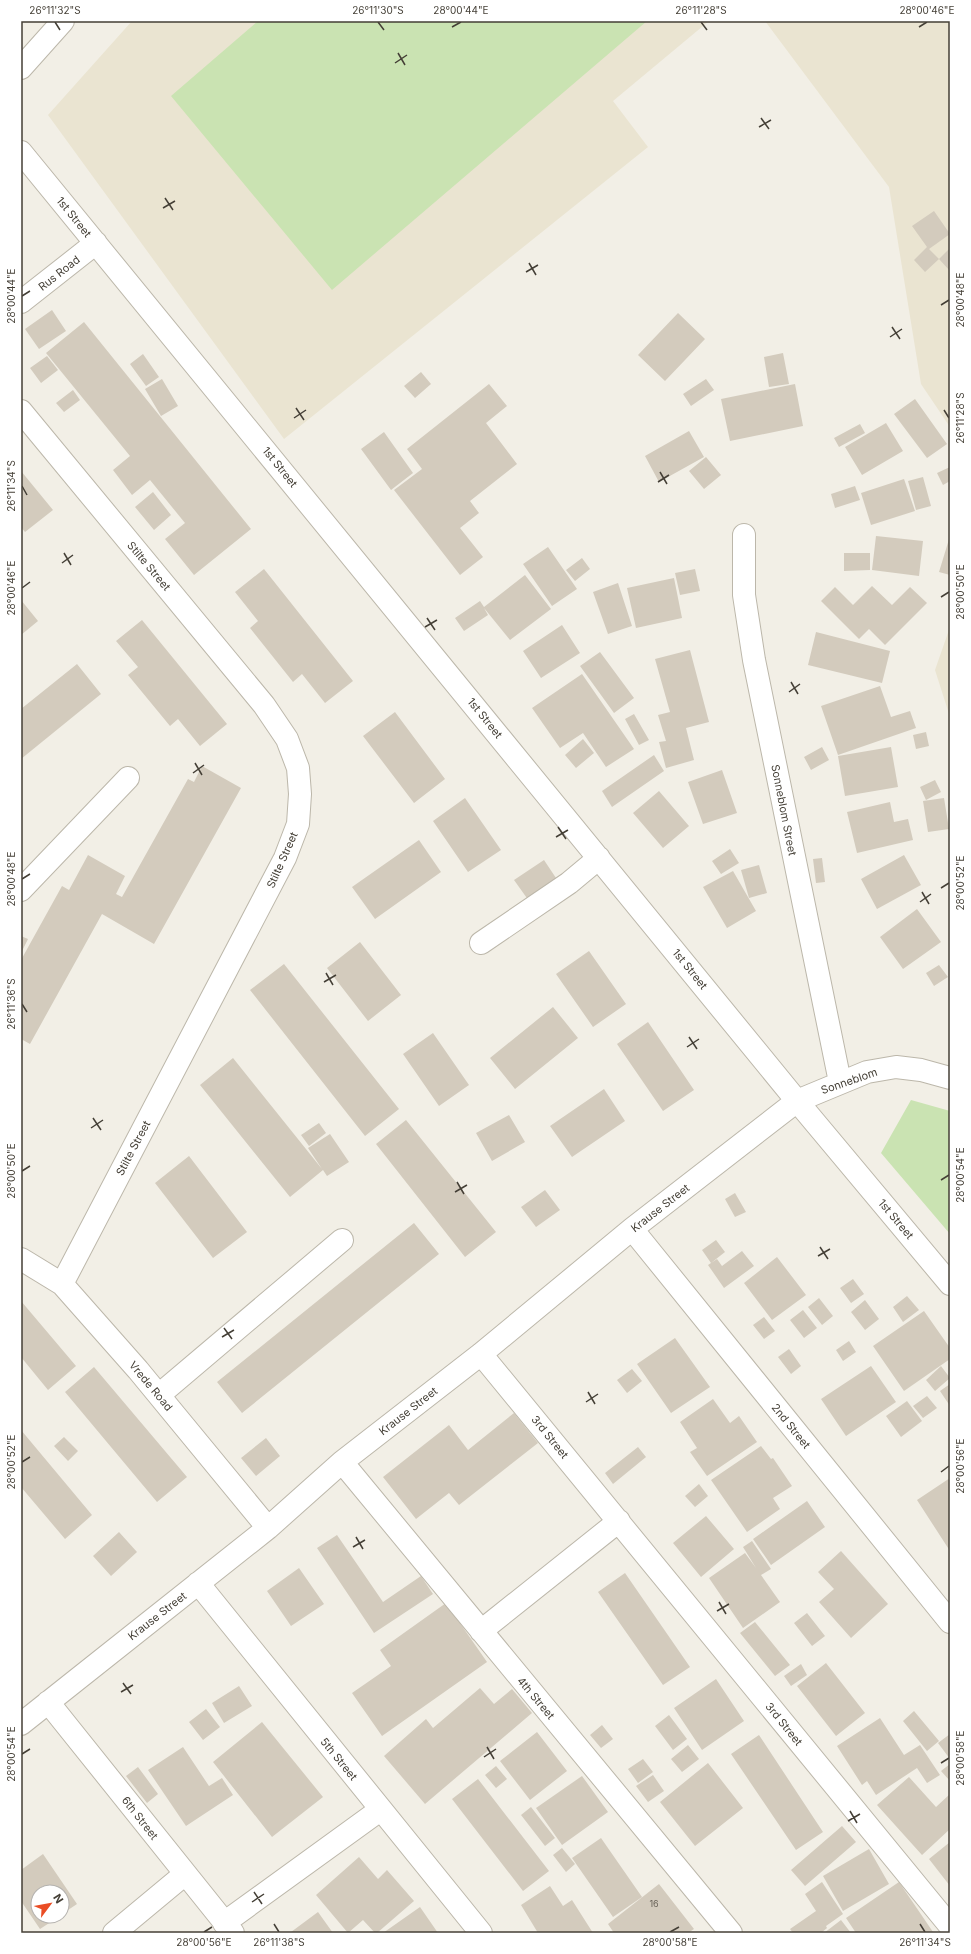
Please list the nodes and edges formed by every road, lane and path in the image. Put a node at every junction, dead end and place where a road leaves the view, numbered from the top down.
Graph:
1 (63, 21) edge
2 (21, 68) edge
3 (21, 152) edge
4 (96, 243) junction
5 (21, 302) edge
6 (21, 411) edge
7 (744, 535) dead end
8 (128, 778) dead end
9 (599, 858) junction
10 (21, 890) edge
11 (481, 943) dead end
12 (950, 1078) edge
13 (840, 1082) junction
14 (797, 1101) junction
15 (632, 1229) junction
16 (342, 1240) dead end
17 (21, 1259) edge
18 (62, 1284) junction
19 (950, 1284) edge
20 (482, 1354) junction
21 (159, 1395) junction
22 (342, 1462) junction
23 (619, 1521) junction
24 (268, 1528) junction
25 (198, 1583) junction
26 (950, 1622) edge
27 (481, 1631) junction
28 (48, 1702) junction
29 (21, 1724) edge
30 (380, 1810) junction
31 (185, 1874) junction
32 (950, 1926) edge
33 (229, 1928) edge
34 (114, 1933) edge
35 (481, 1933) edge
36 (731, 1933) edge

1 - 2 street
3 - 4 street, 1st Street
4 - 5 street, Rus Road
4 - 9 street, 1st Street
6 - 18 street, Stilte Street
7 - 13 street, Sonneblom Street
8 - 10 street
9 - 11 street
9 - 14 street, 1st Street
12 - 13 street, Sonneblom
13 - 14 street, Sonneblom
14 - 15 street, Krause Street
14 - 19 street, 1st Street
15 - 20 street, Krause Street
15 - 26 street, 2nd Street
16 - 21 street
17 - 18 street, Vrede Road
18 - 21 street, Vrede Road
20 - 22 street, Krause Street
20 - 23 street, 3rd Street
21 - 24 street, Vrede Road
22 - 24 street, Krause Street
22 - 27 street, 4th Street
23 - 27 street
23 - 32 street, 3rd Street
24 - 25 street, Krause Street
25 - 28 street, Krause Street
25 - 30 street, 5th Street
27 - 36 street, 4th Street
28 - 29 street, Krause Street
28 - 31 street, 6th Street
30 - 33 street
30 - 35 street, 5th Street
31 - 33 street, 6th Street
31 - 34 street

